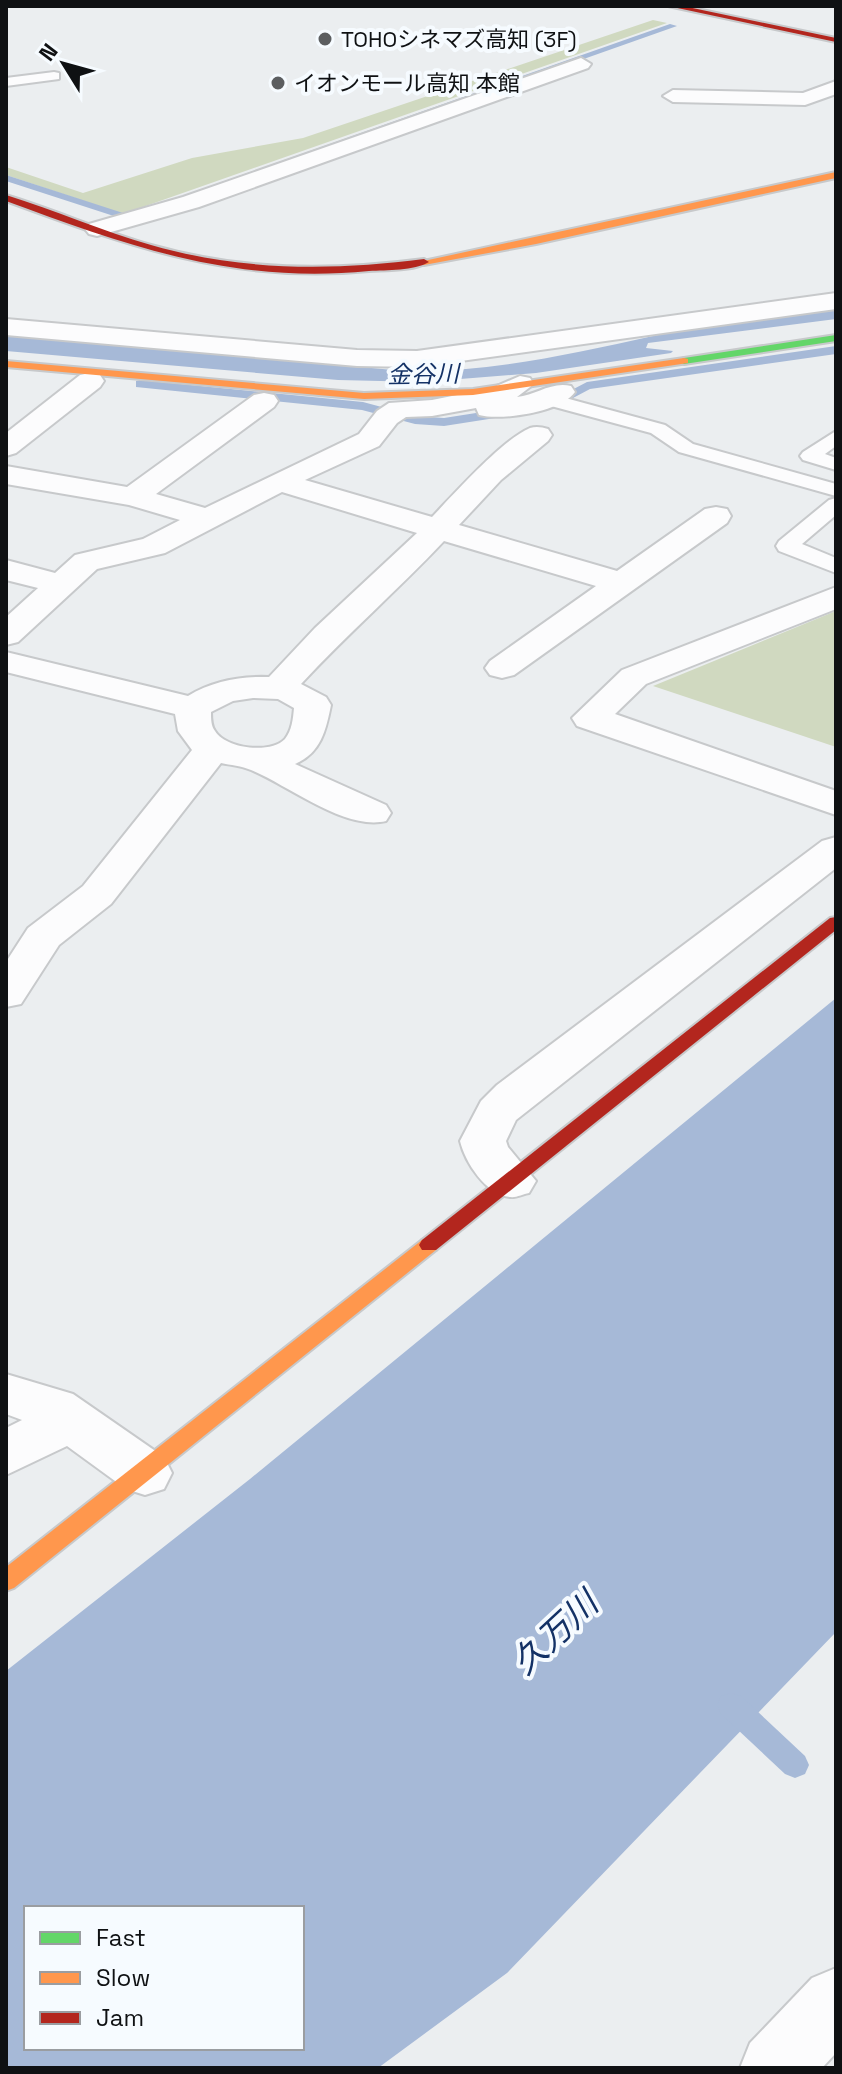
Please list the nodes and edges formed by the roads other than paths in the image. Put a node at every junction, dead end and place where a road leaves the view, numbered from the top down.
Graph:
1 (672, 6) edge
2 (716, 6) edge
3 (836, 32) edge
4 (836, 40) edge
5 (581, 64) dead end
6 (54, 76) dead end
7 (6, 82) edge
8 (836, 87) edge
9 (673, 96) dead end
10 (836, 175) edge
11 (6, 198) edge
12 (97, 229) junction
13 (836, 301) edge
14 (6, 327) edge
15 (836, 338) edge
16 (6, 364) edge
17 (90, 381) dead end
18 (520, 384) junction
19 (557, 398) joint
20 (264, 401) dead end
21 (393, 413) junction
22 (538, 435) dead end
23 (836, 437) edge
24 (6, 447) edge
25 (836, 464) edge
26 (6, 475) edge
27 (279, 482) junction
28 (836, 490) edge
29 (133, 497) junction
30 (836, 504) edge
31 (716, 516) dead end
32 (210, 519) junction
33 (437, 528) junction
34 (836, 566) edge
35 (6, 570) edge
36 (622, 583) junction
37 (62, 585) junction
38 (836, 597) edge
39 (6, 635) edge
40 (6, 662) edge
41 (502, 668) dead end
42 (277, 689) junction
43 (194, 708) junction
44 (212, 749) junction
45 (263, 761) junction
46 (836, 804) edge
47 (372, 813) dead end
48 (836, 849) edge
49 (836, 922) edge
50 (6, 994) edge
51 (512, 1181) junction
52 (6, 1394) edge
53 (70, 1420) junction
54 (6, 1453) edge
55 (145, 1473) junction
56 (6, 1581) edge
57 (836, 2002) edge
58 (775, 2068) edge

1 - 4 street
2 - 3 street
5 - 12 street
6 - 7 lane
8 - 9 street
10 - 12 street
11 - 12 street
13 - 14 street
15 - 18 street
16 - 18 street
17 - 24 street
18 - 21 street
19 - 21 street
19 - 28 lane
20 - 29 street
21 - 27 street
22 - 33 street
23 - 25 lane
26 - 29 street
27 - 32 street
27 - 33 street
29 - 32 street
30 - 34 lane
31 - 36 street
32 - 37 street
33 - 36 street
33 - 42 street
35 - 37 street
36 - 41 street
37 - 39 street
38 - 46 street
40 - 43 street
42 - 43 street
42 - 45 street
43 - 44 street
44 - 45 street
44 - 50 street
45 - 47 street
48 - 51 street
49 - 51 street
51 - 55 street
52 - 53 street
53 - 54 street
53 - 55 street
55 - 56 street
57 - 58 street

